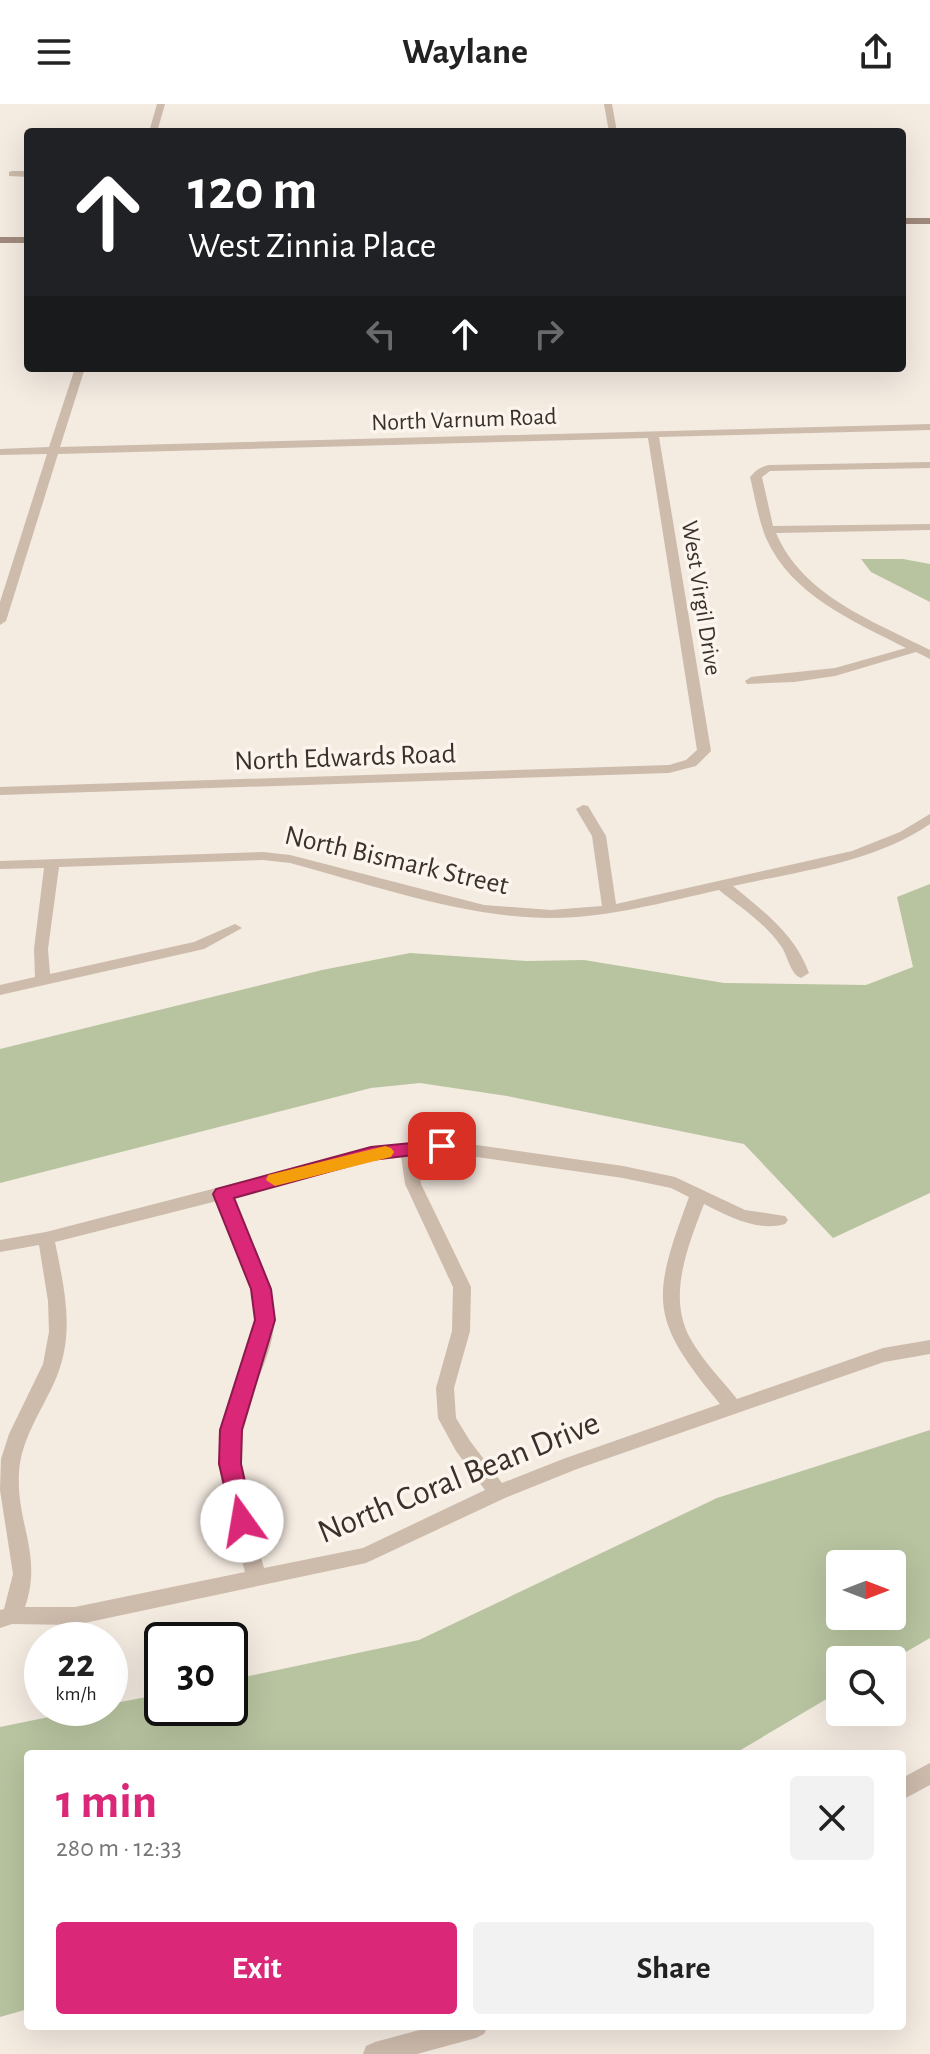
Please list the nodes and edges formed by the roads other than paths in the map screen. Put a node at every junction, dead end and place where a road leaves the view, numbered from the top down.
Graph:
1 (161, 104) edge
2 (608, 104) edge
3 (154, 128) edge
4 (612, 128) edge
5 (12, 174) dead end
6 (24, 174) edge
7 (906, 221) edge
8 (930, 221) edge
9 (0, 240) edge
10 (24, 240) edge
11 (79, 372) edge
12 (930, 427) edge
13 (653, 434) junction
14 (55, 450) junction
15 (0, 452) edge
16 (930, 465) edge
17 (930, 527) edge
18 (769, 530) junction
19 (0, 621) edge
20 (916, 648) junction
21 (930, 655) edge
22 (751, 681) dead end
23 (691, 763) joint
24 (0, 791) edge
25 (583, 809) dead end
26 (930, 818) edge
27 (52, 863) junction
28 (0, 865) edge
29 (721, 884) junction
30 (610, 910) junction
31 (235, 928) dead end
32 (801, 973) dead end
33 (43, 980) junction
34 (0, 990) edge
35 (408, 1149) junction
36 (223, 1194) junction
37 (699, 1194) junction
38 (779, 1220) dead end
39 (46, 1238) junction
40 (0, 1246) edge
41 (930, 1347) edge
42 (733, 1407) junction
43 (498, 1493) junction
44 (256, 1577) junction
45 (6, 1617) edge
46 (930, 1773) edge
47 (906, 1788) edge
48 (462, 2030) edge
49 (375, 2054) edge

1 - 3 street
2 - 4 street
5 - 6 street
7 - 8 street
9 - 10 street
11 - 14 street
12 - 13 street, North Varnum Road
13 - 14 street, North Varnum Road
13 - 23 street, West Virgil Drive
14 - 15 street, North Varnum Road
14 - 19 street
16 - 18 street
17 - 18 street
18 - 20 street
20 - 21 street
20 - 22 street
23 - 24 street, North Edwards Road
25 - 30 street
26 - 29 street, North Bismark Street
27 - 28 street, North Bismark Street
27 - 30 street, North Bismark Street
27 - 33 street
29 - 30 street, North Bismark Street
29 - 32 street
31 - 33 street
33 - 34 street
35 - 36 street
35 - 37 street
35 - 43 street
36 - 39 street
36 - 44 street
37 - 38 street
37 - 42 street
39 - 40 street
39 - 45 street
41 - 42 street, North Coral Bean Drive
42 - 43 street, North Coral Bean Drive
43 - 44 street, North Coral Bean Drive
44 - 45 street, North Coral Bean Drive
46 - 47 street
48 - 49 street

